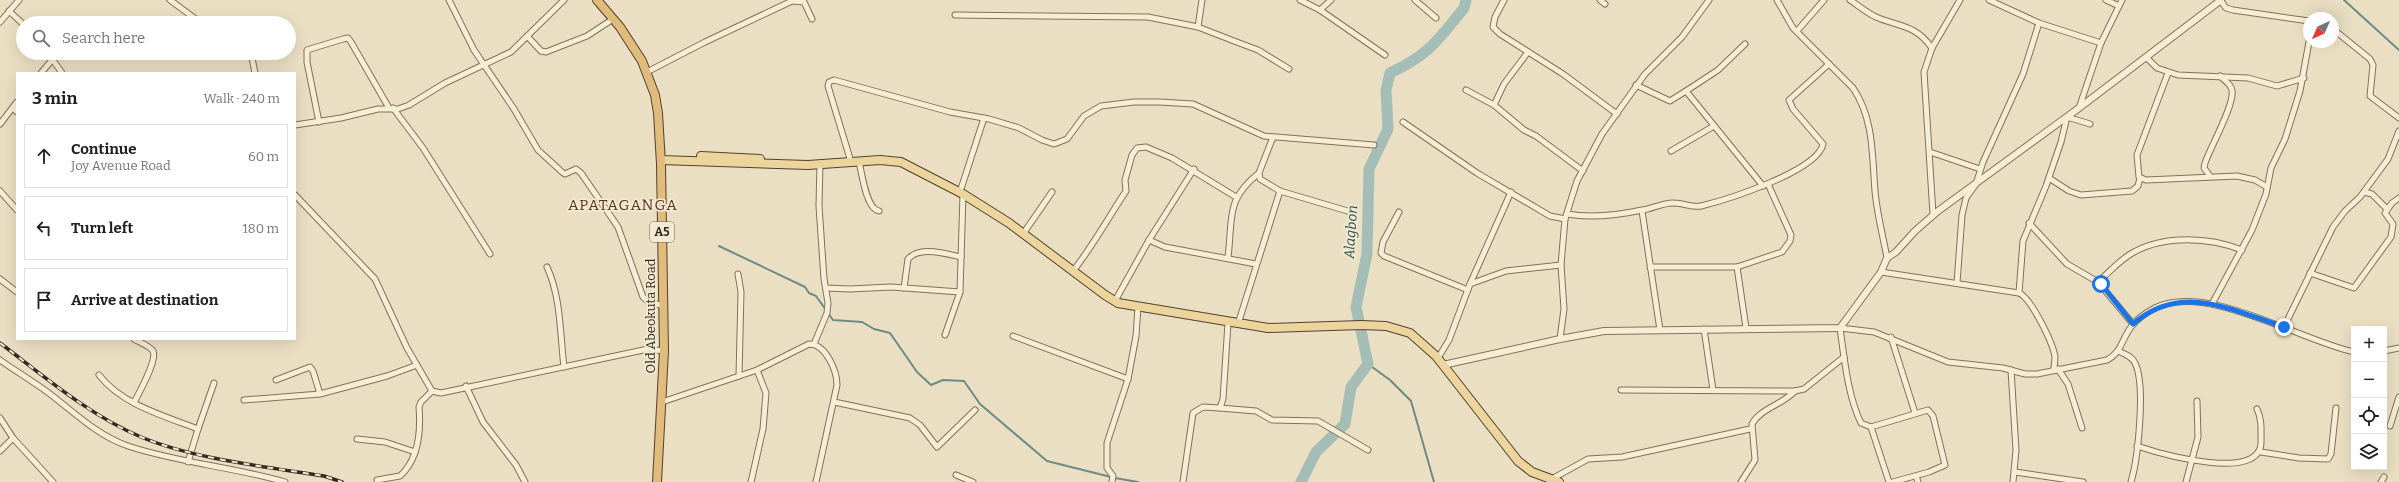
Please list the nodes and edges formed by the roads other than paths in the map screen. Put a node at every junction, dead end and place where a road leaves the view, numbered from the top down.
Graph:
1 (18, 0) edge
2 (170, 0) edge
3 (449, 0) edge
4 (564, 0) edge
5 (597, 0) edge
6 (1202, 0) edge
7 (1300, 0) edge
8 (1331, 0) edge
9 (1415, 0) edge
10 (1504, 0) edge
11 (1600, 0) edge
12 (1699, 0) edge
13 (1709, 0) edge
14 (1777, 0) edge
15 (1824, 0) edge
16 (1850, 0) edge
17 (1960, 0) edge
18 (1988, 0) edge
19 (2106, 0) edge
20 (2122, 0) edge
21 (2221, 0) edge
22 (1605, 4) dead end
23 (1703, 5) junction
24 (2119, 6) junction
25 (1320, 10) junction
26 (10, 11) junction
27 (955, 15) dead end
28 (192, 16) edge
29 (16, 17) edge
30 (1436, 18) dead end
31 (613, 19) junction
32 (812, 19) dead end
33 (2303, 21) edge
34 (0, 22) edge
35 (2039, 23) junction
36 (1198, 27) junction
37 (1797, 31) junction
38 (2339, 34) edge
39 (527, 36) junction
40 (2101, 43) junction
41 (1745, 44) dead end
42 (1932, 48) junction
43 (2308, 48) edge
44 (1528, 52) junction
45 (1385, 55) dead end
46 (2146, 57) junction
47 (52, 60) joint
48 (252, 60) edge
49 (1829, 64) junction
50 (486, 65) junction
51 (1289, 69) dead end
52 (42, 72) edge
53 (61, 72) edge
54 (255, 72) edge
55 (647, 72) junction
56 (2168, 73) junction
57 (2220, 76) junction
58 (2304, 78) junction
59 (1636, 85) junction
60 (1466, 90) dead end
61 (1686, 91) junction
62 (16, 104) edge
63 (1494, 105) junction
64 (13, 108) junction
65 (391, 108) junction
66 (2079, 108) junction
67 (16, 111) edge
68 (1616, 114) junction
69 (2067, 117) junction
70 (984, 118) junction
71 (2399, 118) edge
72 (319, 122) junction
73 (1403, 122) dead end
74 (0, 124) edge
75 (2090, 124) dead end
76 (296, 125) edge
77 (1714, 126) junction
78 (2399, 132) edge
79 (1273, 137) junction
80 (1374, 145) dead end
81 (1671, 151) dead end
82 (1930, 152) junction
83 (661, 157) junction
84 (855, 162) junction
85 (819, 163) junction
86 (1194, 169) junction
87 (1980, 169) junction
88 (1583, 171) junction
89 (1260, 173) junction
90 (2210, 176) junction
91 (2049, 178) junction
92 (2140, 178) junction
93 (1976, 184) junction
94 (1766, 185) junction
95 (2267, 187) junction
96 (0, 191) edge
97 (1280, 191) junction
98 (1052, 192) dead end
99 (1511, 192) junction
100 (2364, 192) junction
101 (962, 193) junction
102 (296, 196) edge
103 (1236, 197) junction
104 (2399, 198) edge
105 (16, 208) edge
106 (2387, 209) junction
107 (1642, 210) junction
108 (879, 211) dead end
109 (1351, 212) dead end
110 (1399, 212) dead end
111 (1934, 214) junction
112 (1566, 217) junction
113 (2029, 223) junction
114 (1023, 234) junction
115 (1149, 240) junction
116 (2242, 250) junction
117 (490, 254) dead end
118 (961, 257) junction
119 (1228, 257) junction
120 (1887, 258) junction
121 (1256, 264) junction
122 (1561, 266) junction
123 (547, 267) dead end
124 (1650, 267) junction
125 (1737, 267) junction
126 (1073, 271) junction
127 (1881, 272) junction
128 (2310, 273) junction
129 (738, 274) dead end
130 (0, 279) edge
131 (2098, 282) junction
132 (1957, 283) junction
133 (1470, 284) junction
134 (826, 288) junction
135 (904, 288) junction
136 (1468, 290) junction
137 (16, 291) edge
138 (960, 292) junction
139 (2019, 293) junction
140 (1115, 301) junction
141 (2212, 304) junction
142 (664, 306) junction
143 (1138, 307) junction
144 (1228, 323) junction
145 (1238, 324) junction
146 (2133, 324) junction
147 (2284, 327) junction
148 (1746, 328) junction
149 (1840, 328) junction
150 (1704, 329) junction
151 (1660, 330) junction
152 (945, 335) dead end
153 (1013, 336) dead end
154 (1891, 337) junction
155 (1560, 338) junction
156 (136, 340) edge
157 (814, 344) junction
158 (2399, 348) edge
159 (2387, 350) edge
160 (2118, 351) junction
161 (2351, 351) edge
162 (664, 352) junction
163 (1844, 357) junction
164 (0, 360) edge
165 (1440, 362) junction
166 (417, 365) junction
167 (564, 367) junction
168 (2056, 369) junction
169 (757, 370) junction
170 (2011, 370) junction
171 (99, 375) dead end
172 (739, 376) junction
173 (1128, 379) junction
174 (276, 380) dead end
175 (214, 383) dead end
176 (466, 386) junction
177 (1620, 390) dead end
178 (1713, 390) junction
179 (432, 391) junction
180 (1795, 391) junction
181 (320, 394) junction
182 (2399, 397) edge
183 (244, 400) dead end
184 (2197, 401) dead end
185 (662, 402) junction
186 (834, 402) junction
187 (134, 403) junction
188 (1220, 408) junction
189 (2336, 408) dead end
190 (2257, 409) dead end
191 (975, 410) dead end
192 (1915, 413) junction
193 (0, 418) edge
194 (2390, 426) dead end
195 (1871, 427) junction
196 (2082, 428) dead end
197 (198, 429) junction
198 (1750, 429) junction
199 (13, 438) junction
200 (357, 439) dead end
201 (2137, 446) junction
202 (1368, 450) dead end
203 (0, 451) edge
204 (415, 452) junction
205 (2261, 452) junction
206 (188, 462) junction
207 (2191, 465) junction
208 (2015, 472) junction
209 (956, 475) dead end
210 (1916, 476) junction
211 (377, 480) dead end
212 (1549, 481) edge
213 (53, 482) edge
214 (285, 482) edge
215 (525, 482) edge
216 (657, 482) edge
217 (751, 482) edge
218 (816, 482) edge
219 (973, 482) edge
220 (1112, 482) edge
221 (1184, 482) edge
222 (1559, 482) edge
223 (1741, 482) edge
224 (1889, 482) edge
225 (1893, 482) edge
226 (1918, 482) edge
227 (2013, 482) edge
228 (2083, 482) edge
229 (2131, 482) edge
230 (2186, 482) edge

1 - 26 street
2 - 28 street
3 - 50 street
4 - 39 street
5 - 31 highway, Old Abeokuta Road / A5
6 - 36 street
7 - 25 street
8 - 25 street
9 - 30 street
10 - 44 street
11 - 22 street
12 - 23 street
13 - 23 street
14 - 37 street
15 - 37 street
16 - 42 street
17 - 42 street
18 - 35 street
19 - 24 street
20 - 24 street
21 - 33 street
21 - 46 street
23 - 59 street
24 - 40 street
25 - 45 street
26 - 29 street
26 - 34 street
27 - 36 street
31 - 39 street
31 - 55 highway, Old Abeokuta Road / A5
32 - 55 street
35 - 40 street
35 - 87 street
36 - 51 street
37 - 49 street
38 - 71 street
39 - 50 street
40 - 66 street
41 - 61 street
42 - 82 street
43 - 58 street
44 - 63 street
44 - 68 street
46 - 56 street
46 - 66 street
47 - 52 street
47 - 53 street
48 - 54 street
49 - 94 street
49 - 120 street
50 - 65 street
50 - 142 street
55 - 83 highway, Old Abeokuta Road / A5
56 - 57 street
56 - 92 street
57 - 58 street
57 - 90 street
58 - 95 street
59 - 61 street
59 - 68 street
60 - 63 street
61 - 77 street
62 - 64 street
63 - 88 street
64 - 67 street
64 - 74 street
65 - 72 street
65 - 72 street
65 - 117 street
66 - 69 street
68 - 88 street
69 - 75 street
69 - 91 street
69 - 93 street
70 - 79 street
70 - 84 street
70 - 101 street
72 - 76 street
73 - 99 street
77 - 81 street
77 - 94 street
78 - 100 street
79 - 80 street
79 - 89 street
82 - 87 street
82 - 111 street
83 - 85 main road
83 - 142 highway, Old Abeokuta Road / A5
84 - 85 main road
84 - 101 main road
84 - 108 street
85 - 134 street
86 - 103 street
86 - 115 street
86 - 126 street
87 - 93 street
88 - 112 street
89 - 97 street
89 - 103 street
90 - 92 street
90 - 95 street
91 - 92 street
91 - 113 street
93 - 111 street
93 - 132 street
94 - 107 street
94 - 125 street
95 - 116 street
96 - 105 street
97 - 109 street
97 - 121 street
98 - 114 street
99 - 112 street
99 - 133 street
100 - 106 street
100 - 128 street
101 - 114 main road
101 - 118 street
102 - 166 street
103 - 119 street
104 - 106 street
106 - 128 street
107 - 112 street
107 - 124 street
110 - 136 street
111 - 120 street
112 - 122 street
113 - 131 street
113 - 139 street
114 - 126 main road
115 - 119 street
115 - 140 street
116 - 131 street
116 - 141 street
118 - 135 street
118 - 138 street
119 - 121 street
120 - 127 street
121 - 145 street
122 - 133 street
122 - 155 street
123 - 167 street
124 - 125 street
124 - 151 street
125 - 148 street
126 - 140 main road
127 - 132 street
127 - 149 street
128 - 147 street
129 - 172 street
130 - 137 street
131 - 146 street
132 - 139 street
133 - 136 street
134 - 135 street
134 - 157 street
135 - 138 street
136 - 165 street
138 - 152 street
139 - 168 street
140 - 143 main road
141 - 146 street
141 - 147 street
142 - 162 highway, Old Abeokuta Road / A5
143 - 144 main road
143 - 173 street
144 - 145 main road
144 - 188 street
145 - 165 main road
146 - 160 street
147 - 161 street
148 - 149 street
148 - 150 street
149 - 154 street
149 - 163 street
150 - 151 street
150 - 178 street
151 - 155 street
153 - 173 street
154 - 170 street
154 - 192 street
155 - 165 street
156 - 187 street
157 - 169 street
157 - 186 street
158 - 159 street
160 - 168 street
160 - 201 street
162 - 167 street
162 - 185 highway, Old Abeokuta Road / A5
163 - 180 street
163 - 195 street
164 - 206 street
165 - 212 main road
166 - 179 street
166 - 181 street
167 - 176 street
168 - 170 street
168 - 196 street
169 - 172 street
169 - 217 street
170 - 208 street
171 - 187 street
172 - 185 street
173 - 220 street
174 - 181 street
175 - 197 street
176 - 179 street
176 - 215 street
177 - 178 street
178 - 180 street
179 - 204 street
180 - 198 street
181 - 183 street
182 - 194 street
184 - 207 street
185 - 216 highway, Old Abeokuta Road / A5
186 - 191 street
186 - 218 street
187 - 197 street
188 - 202 street
188 - 221 street
189 - 205 street
190 - 205 street
192 - 195 street
192 - 210 street
193 - 199 street
195 - 224 street
197 - 206 street
198 - 212 street
198 - 223 street
199 - 203 street
199 - 213 street
200 - 204 street
201 - 207 street
201 - 229 street
204 - 211 street
205 - 207 street
206 - 214 street
207 - 230 street
208 - 227 street
208 - 228 street
209 - 219 street
210 - 225 street
210 - 226 street
212 - 222 main road

